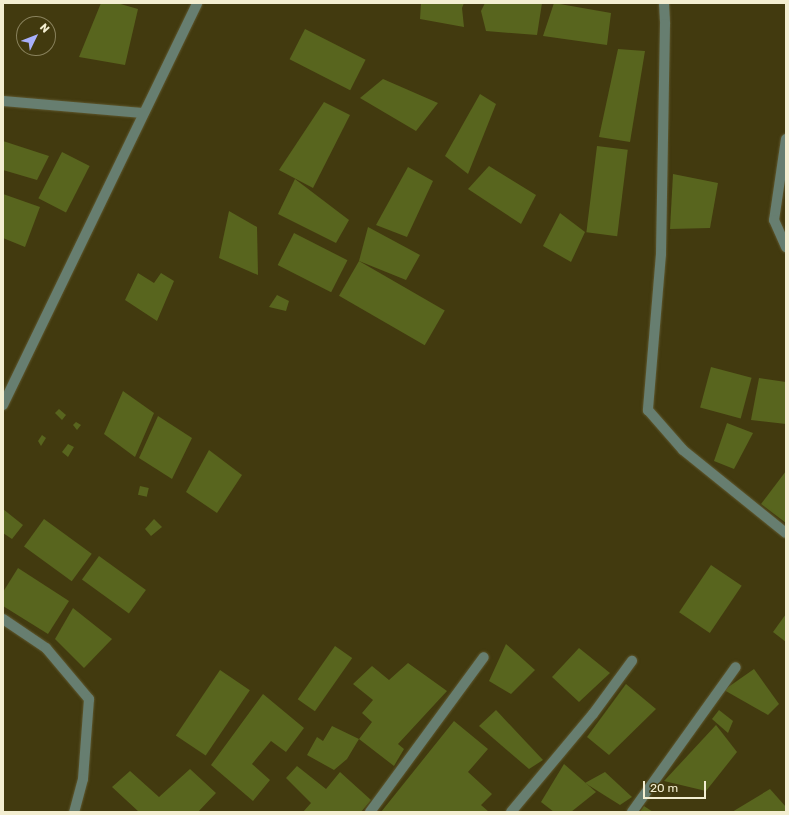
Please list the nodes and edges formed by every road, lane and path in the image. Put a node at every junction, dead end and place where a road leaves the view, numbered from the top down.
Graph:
1 (197, 3) edge
2 (664, 3) edge
3 (3, 101) edge
4 (142, 113) junction
5 (786, 139) edge
6 (786, 247) edge
7 (3, 405) edge
8 (786, 533) edge
9 (3, 618) edge
10 (484, 657) dead end
11 (632, 661) dead end
12 (736, 667) dead end
13 (74, 812) edge
14 (370, 812) edge
15 (511, 812) edge
16 (632, 812) edge

1 - 4 street
2 - 8 street
3 - 4 street
4 - 7 street
5 - 6 street
9 - 13 street
10 - 14 street
11 - 15 street
12 - 16 street

